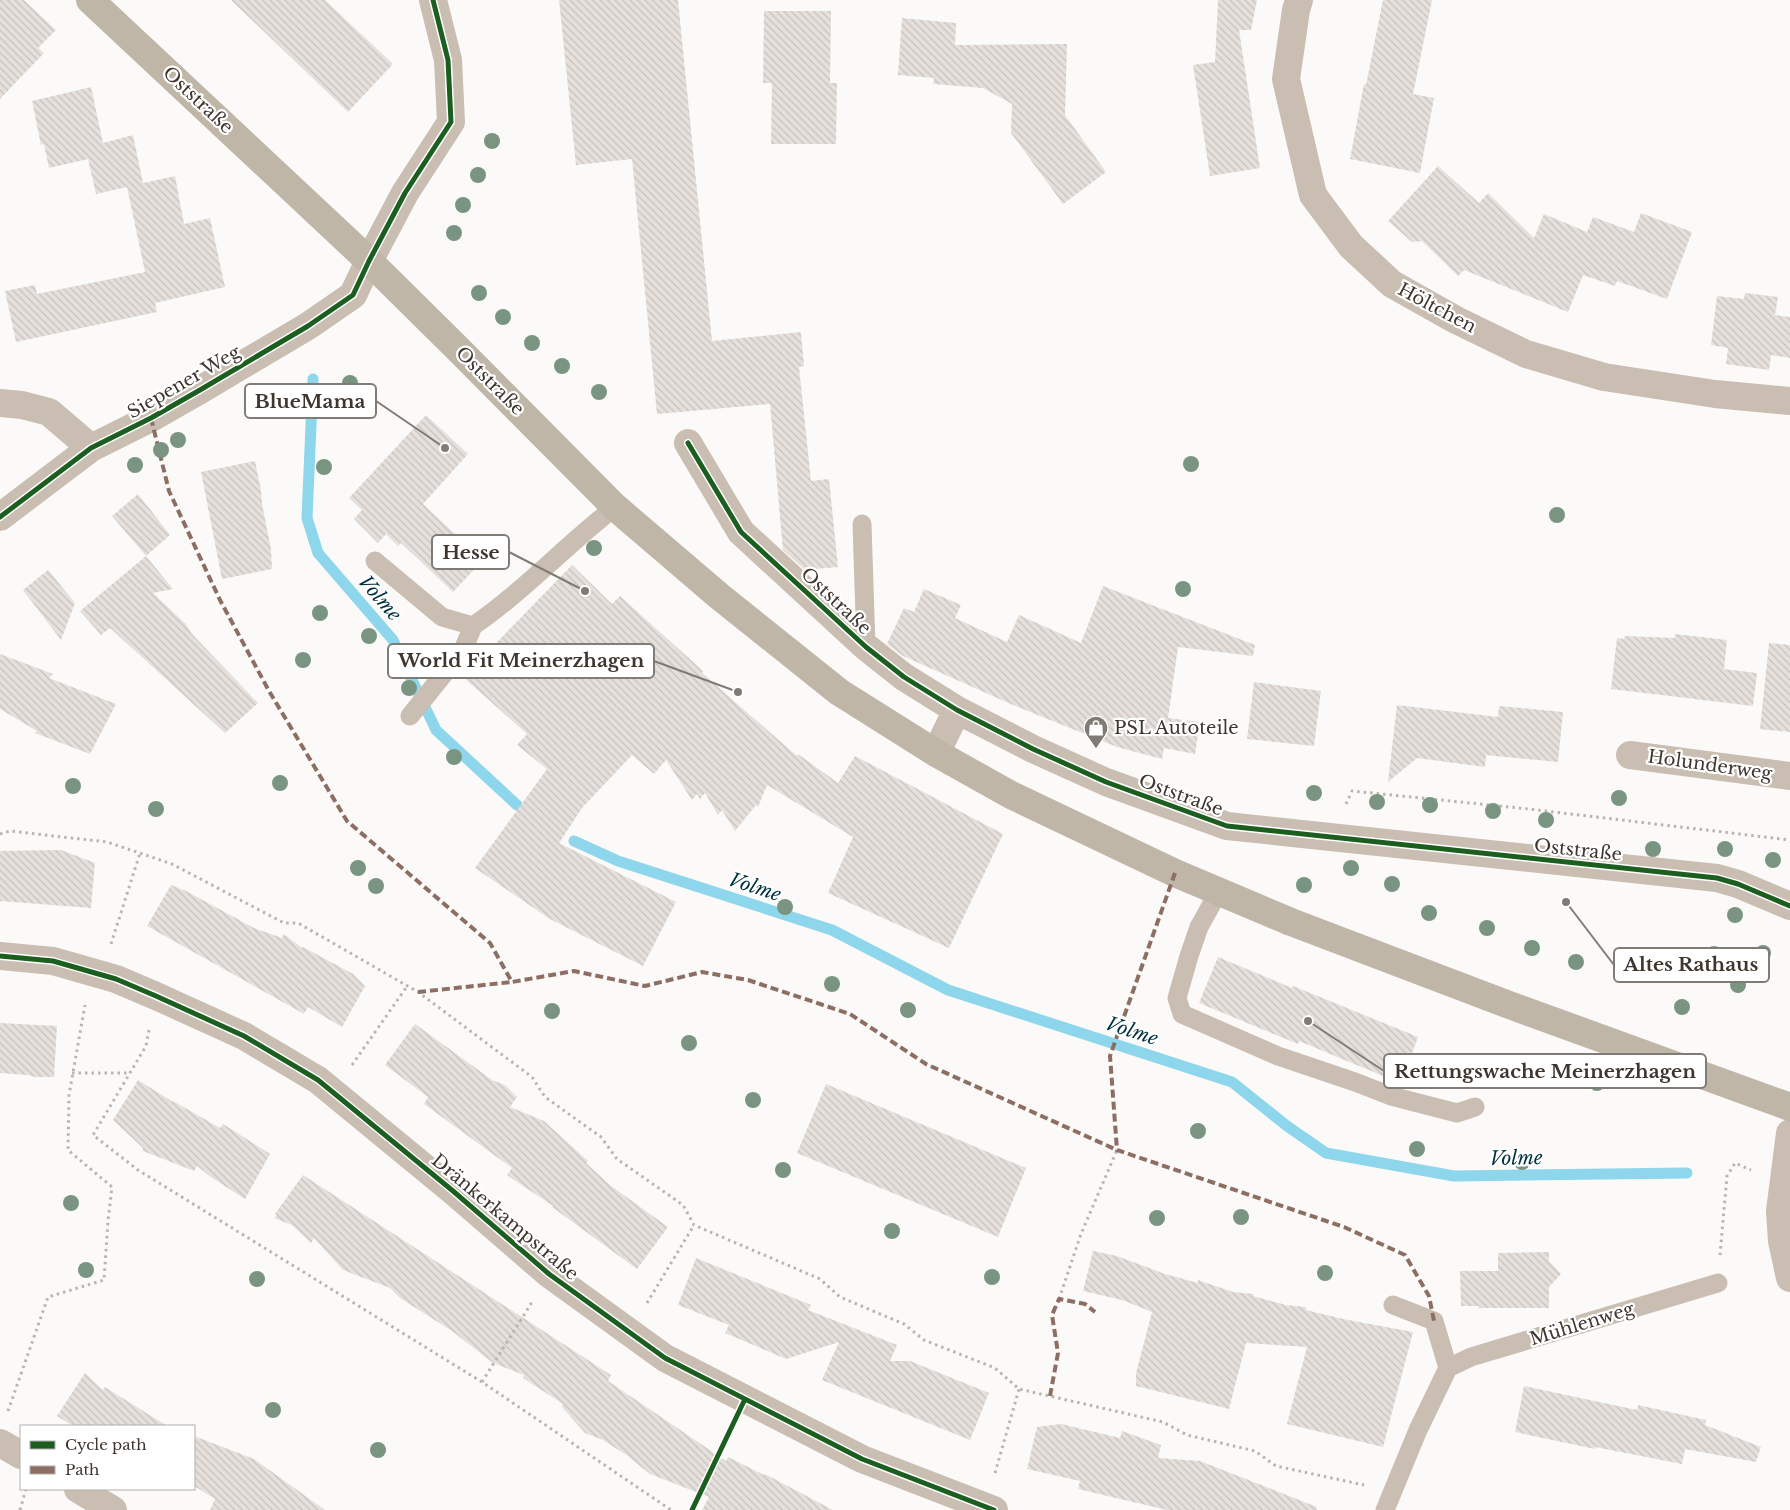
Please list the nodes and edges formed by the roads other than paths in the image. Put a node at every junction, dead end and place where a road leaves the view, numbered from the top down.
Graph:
1 (433, 0) edge
2 (1299, 0) edge
3 (93, 1) edge
4 (369, 261) junction
5 (1790, 401) edge
6 (0, 403) edge
7 (688, 443) dead end
8 (91, 448) junction
9 (615, 507) junction
10 (0, 517) edge
11 (862, 524) dead end
12 (375, 561) dead end
13 (473, 626) junction
14 (866, 647) junction
15 (957, 710) junction
16 (410, 716) dead end
17 (936, 753) junction
18 (1630, 755) dead end
19 (1790, 776) edge
20 (1218, 891) junction
21 (1790, 906) edge
22 (0, 956) edge
23 (1475, 1107) dead end
24 (1790, 1107) edge
25 (1790, 1133) edge
26 (1790, 1278) edge
27 (1718, 1283) road end
28 (1393, 1305) dead end
29 (1448, 1368) junction
30 (0, 1444) edge
31 (20, 1454) edge
32 (80, 1490) edge
33 (990, 1508) edge
34 (113, 1510) edge
35 (1385, 1510) edge

1 - 4 street, Siepener Weg
2 - 5 street, Höltchen
3 - 4 main road, Oststraße
4 - 8 street, Siepener Weg
4 - 9 main road, Oststraße
6 - 8 street
7 - 14 street, Oststraße
8 - 10 street, Siepener Weg
9 - 13 lane
9 - 17 main road, Oststraße
11 - 14 lane
12 - 13 lane
13 - 16 lane
14 - 15 street, Oststraße
15 - 17 street
15 - 21 street, Oststraße
17 - 20 main road, Oststraße
18 - 19 street, Holunderweg
20 - 23 lane
20 - 24 main road, Oststraße
22 - 33 street, Dränkerkampstraße
25 - 26 street
27 - 29 lane, Mühlenweg
28 - 29 lane
29 - 35 lane
30 - 31 street
32 - 34 street

